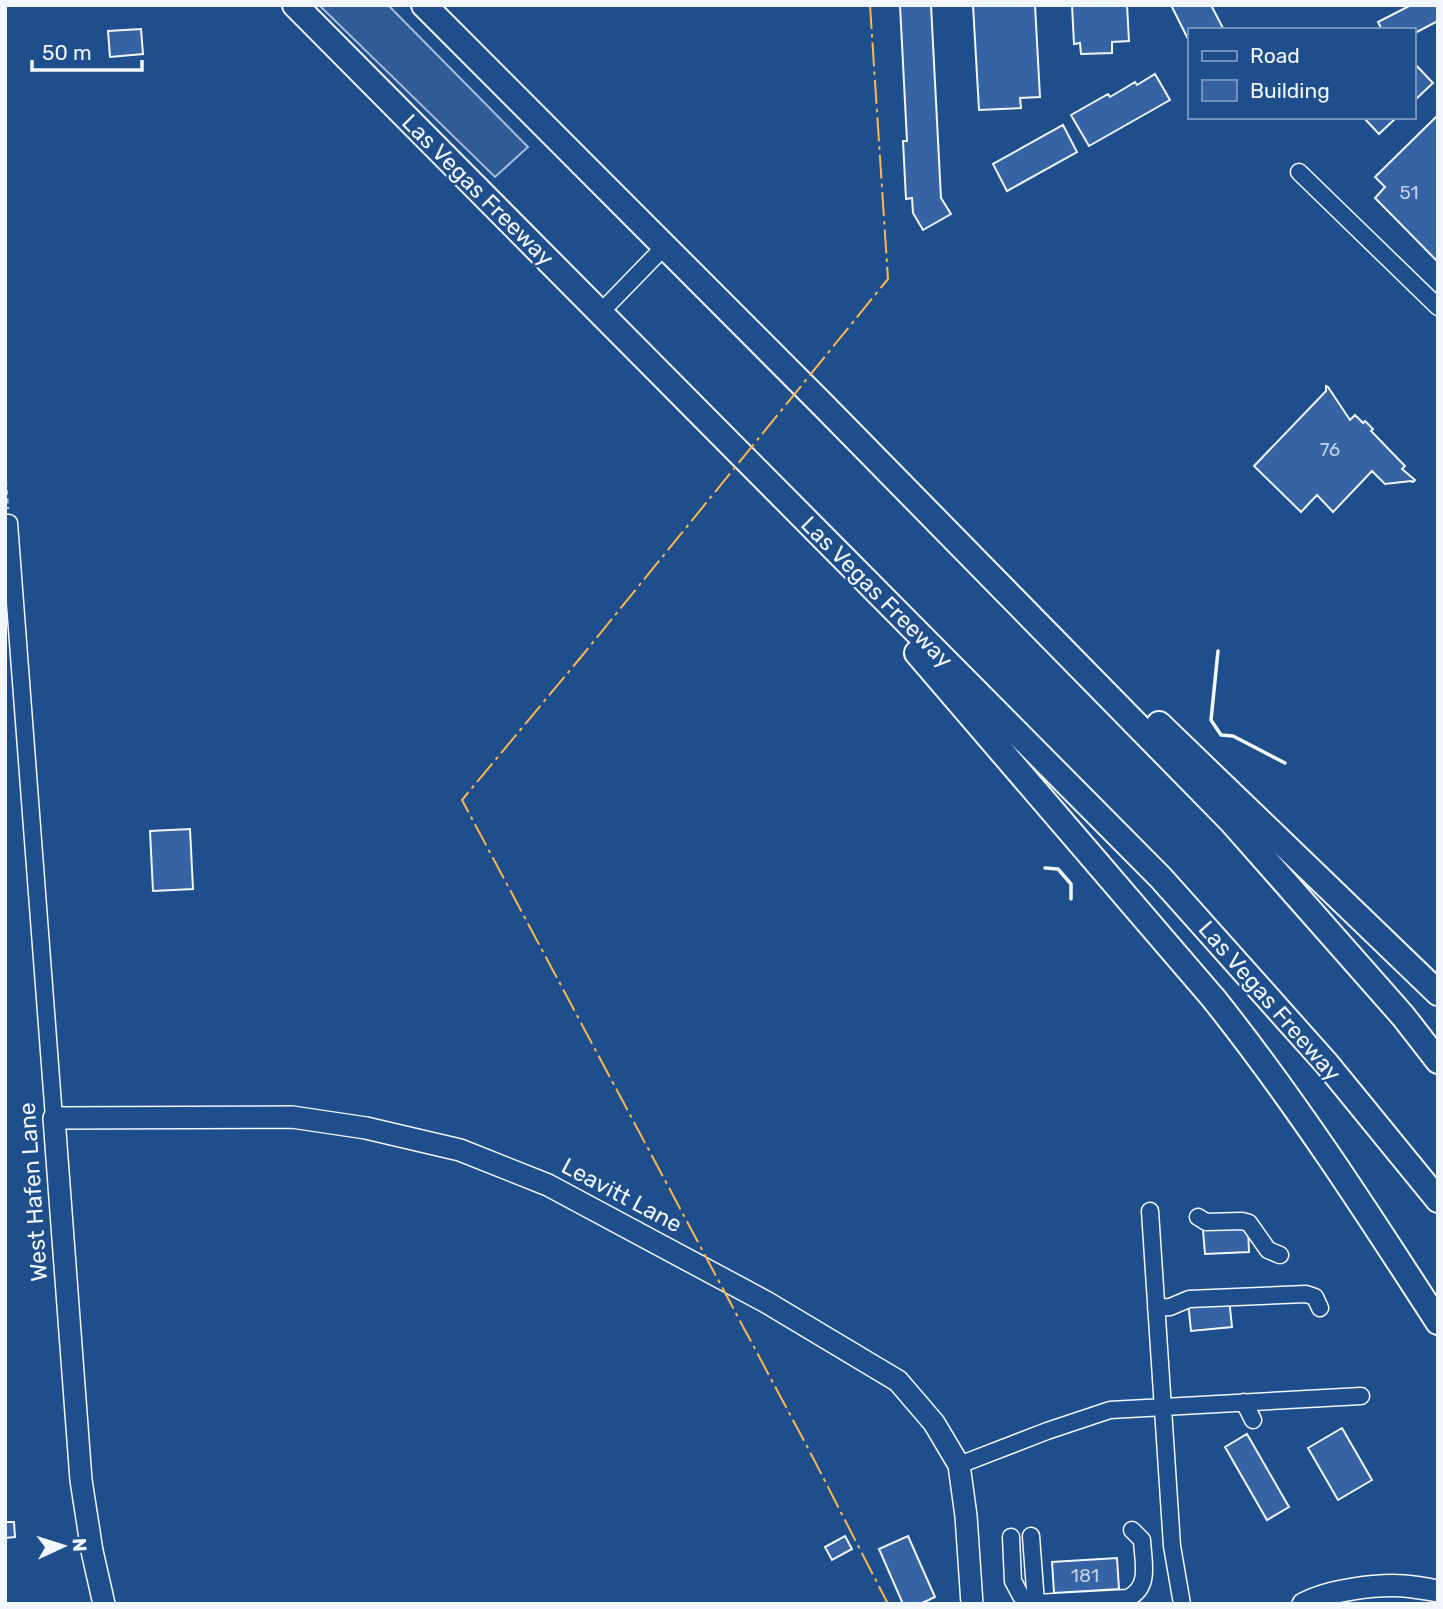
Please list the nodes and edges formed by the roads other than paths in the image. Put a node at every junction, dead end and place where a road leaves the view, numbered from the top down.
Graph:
1 (295, 5) edge
2 (424, 5) edge
3 (1299, 172) dead end
4 (665, 246) junction
5 (1438, 307) edge
6 (600, 313) junction
7 (824, 406) junction
8 (799, 513) junction
9 (7, 523) edge
10 (1438, 993) edge
11 (1438, 1061) edge
12 (54, 1118) junction
13 (1438, 1200) edge
14 (1150, 1212) dead end
15 (1198, 1217) dead end
16 (1280, 1255) dead end
17 (1156, 1308) junction
18 (1320, 1308) dead end
19 (1438, 1322) edge
20 (1361, 1396) dead end
21 (1244, 1402) junction
22 (1163, 1407) junction
23 (1253, 1420) dead end
24 (959, 1465) junction
25 (1132, 1530) dead end
26 (1031, 1536) dead end
27 (1011, 1537) dead end
28 (1438, 1591) edge
29 (1036, 1603) edge
30 (104, 1604) edge
31 (972, 1604) edge
32 (1182, 1604) edge
33 (1303, 1604) edge

1 - 6 highway, Las Vegas Freeway
2 - 4 highway
3 - 5 street
4 - 6 street
4 - 7 highway
6 - 8 highway, Las Vegas Freeway
7 - 10 highway
7 - 11 highway
8 - 13 highway, Las Vegas Freeway
8 - 19 highway
9 - 12 street, West Hafen Lane
12 - 24 main road, Leavitt Lane
12 - 30 main road, West Hafen Lane
14 - 17 street
15 - 16 street
17 - 18 street
17 - 22 street
20 - 21 street
21 - 22 street
21 - 23 street
22 - 24 street
22 - 32 street
24 - 31 main road, Leavitt Lane
25 - 29 street
26 - 29 street
27 - 29 street
28 - 33 main road

